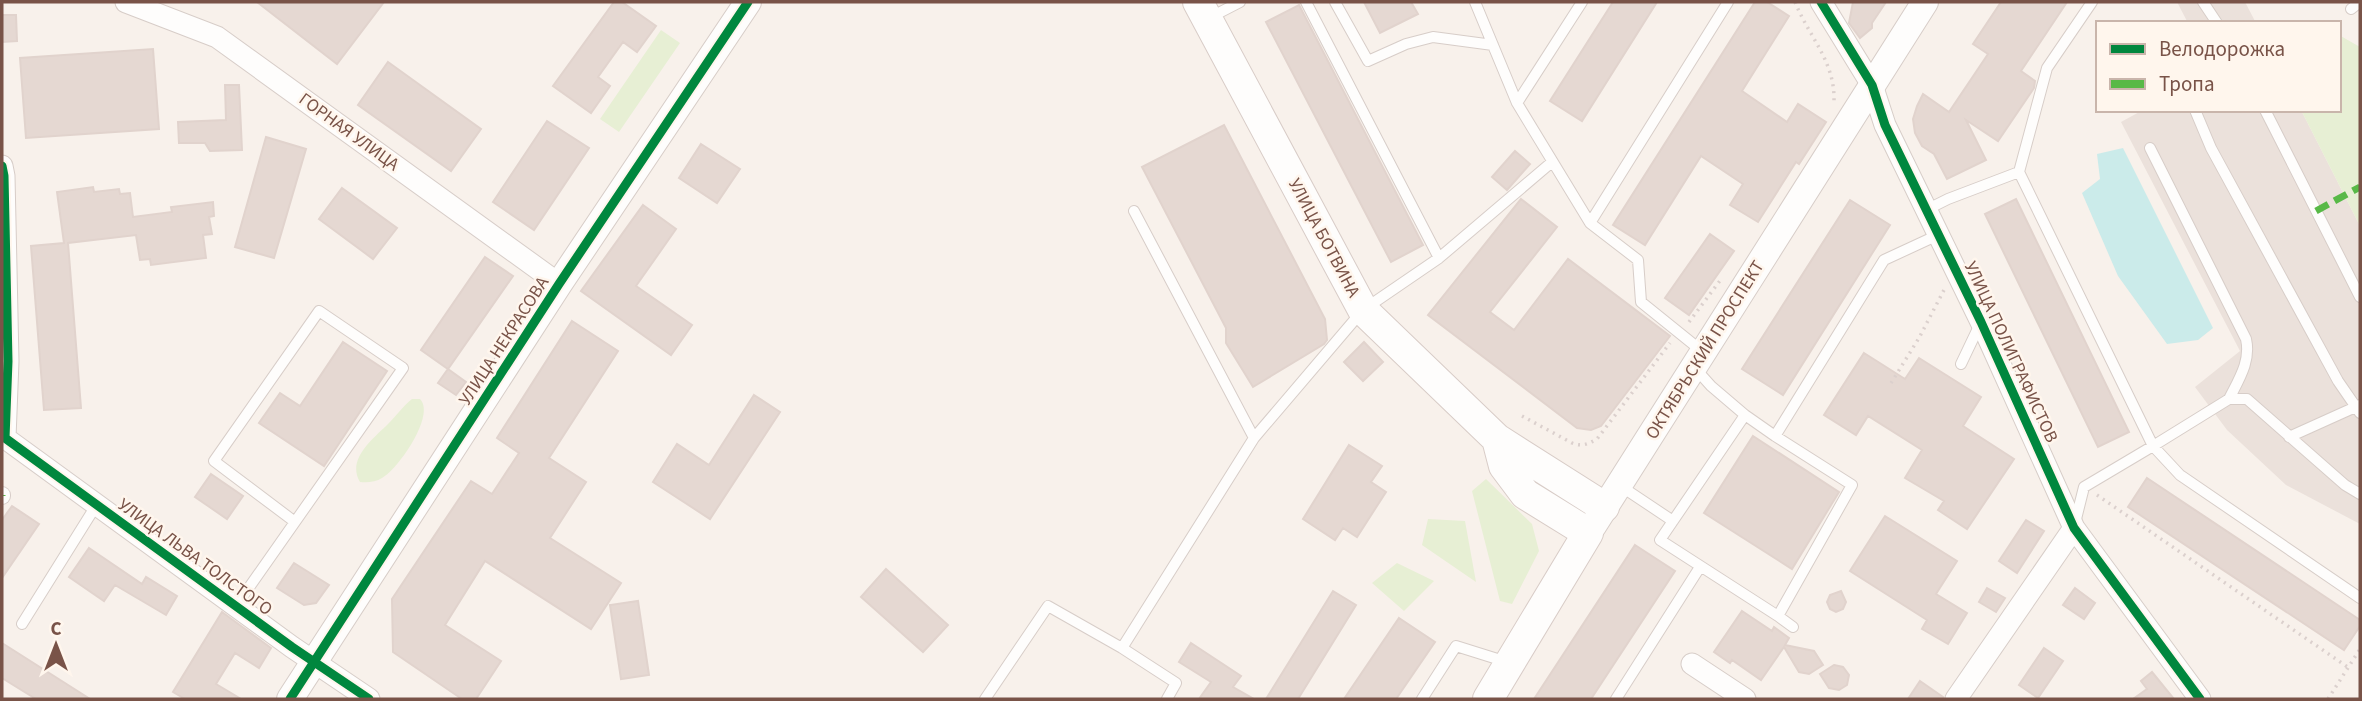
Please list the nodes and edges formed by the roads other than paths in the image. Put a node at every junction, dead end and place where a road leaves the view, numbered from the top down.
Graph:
1 (126, 2) edge
2 (748, 2) edge
3 (1240, 2) edge
4 (1306, 2) edge
5 (1335, 2) edge
6 (1475, 2) edge
7 (1582, 2) edge
8 (1728, 2) edge
9 (1821, 2) edge
10 (1925, 2) edge
11 (2092, 2) edge
12 (2203, 2) edge
13 (1202, 10) edge
14 (2216, 21) edge
15 (1493, 45) junction
16 (1872, 85) junction
17 (1517, 103) junction
18 (2196, 112) edge
19 (2267, 112) edge
20 (2150, 148) dead end
21 (1552, 163) junction
22 (2, 166) edge
23 (2019, 172) junction
24 (1926, 210) junction
25 (1134, 211) dead end
26 (1590, 223) junction
27 (1938, 234) junction
28 (1439, 258) junction
29 (559, 284) junction
30 (2360, 296) edge
31 (1363, 310) junction
32 (1981, 323) junction
33 (1698, 360) junction
34 (1961, 364) dead end
35 (2229, 399) junction
36 (2358, 408) edge
37 (1745, 415) junction
38 (1775, 436) junction
39 (2289, 437) junction
40 (1254, 438) junction
41 (1497, 439) junction
42 (2153, 446) junction
43 (2360, 495) edge
44 (1611, 496) junction
45 (97, 504) junction
46 (1673, 520) junction
47 (295, 522) junction
48 (2074, 528) junction
49 (1588, 533) junction
50 (1700, 567) junction
51 (2360, 598) edge
52 (236, 606) junction
53 (1778, 616) junction
54 (22, 624) dead end
55 (1793, 628) dead end
56 (1122, 648) junction
57 (314, 662) junction
58 (1510, 662) junction
59 (1692, 664) dead end
60 (1493, 695) edge
61 (290, 699) edge
62 (369, 699) edge
63 (985, 699) edge
64 (1167, 699) edge
65 (1422, 699) edge
66 (1616, 699) edge
67 (1745, 699) edge
68 (1956, 699) edge
69 (2200, 699) edge

1 - 29 street, ГОРНАЯ УЛИЦА
2 - 29 street, УЛИЦА НЕКРАСОВА
3 - 13 lane
4 - 28 lane
5 - 15 lane
6 - 15 lane
7 - 17 lane
8 - 26 lane
9 - 16 street, УЛИЦА ПОЛИГРАФИСТОВ
10 - 16 street, ОКТЯБРЬСКИЙ ПРОСПЕКТ
11 - 23 lane
12 - 14 lane
13 - 31 main road, УЛИЦА БОТВИНА
15 - 17 lane
16 - 24 street, УЛИЦА ПОЛИГРАФИСТОВ
16 - 33 street, ОКТЯБРЬСКИЙ ПРОСПЕКТ
17 - 21 lane
18 - 36 lane
19 - 30 lane
20 - 35 lane
21 - 26 lane
21 - 28 lane
22 - 45 street, УЛИЦА ЛЬВА ТОЛСТОГО
23 - 24 lane
23 - 42 lane
24 - 27 street, УЛИЦА ПОЛИГРАФИСТОВ
25 - 40 lane
26 - 33 lane
27 - 32 street, УЛИЦА ПОЛИГРАФИСТОВ
27 - 38 lane
28 - 31 lane
29 - 57 street, УЛИЦА НЕКРАСОВА
31 - 40 lane
31 - 41 main road, УЛИЦА БОТВИНА
32 - 34 lane
32 - 48 street, УЛИЦА ПОЛИГРАФИСТОВ
33 - 37 lane
33 - 44 street, ОКТЯБРЬСКИЙ ПРОСПЕКТ
35 - 39 lane
35 - 42 lane
36 - 39 lane
37 - 38 lane
37 - 46 lane
38 - 53 lane
39 - 43 lane
40 - 56 lane
41 - 44 main road, УЛИЦА БОТВИНА
41 - 49 main road, УЛИЦА БОТВИНА
42 - 48 lane
42 - 51 lane
44 - 46 lane
44 - 49 street, ОКТЯБРЬСКИЙ ПРОСПЕКТ
45 - 52 street, УЛИЦА ЛЬВА ТОЛСТОГО
45 - 54 lane
46 - 50 lane
47 - 47 lane
47 - 52 lane
48 - 68 street
48 - 69 street, УЛИЦА ПОЛИГРАФИСТОВ
49 - 58 main road, ОКТЯБРЬСКИЙ ПРОСПЕКТ
50 - 53 lane
50 - 66 lane
52 - 57 street, УЛИЦА ЛЬВА ТОЛСТОГО
53 - 55 lane
56 - 63 lane
56 - 64 lane
57 - 61 street, УЛИЦА НЕКРАСОВА
57 - 62 street, УЛИЦА ЛЬВА ТОЛСТОГО
58 - 60 main road, ОКТЯБРЬСКИЙ ПРОСПЕКТ
58 - 65 lane
59 - 67 street

